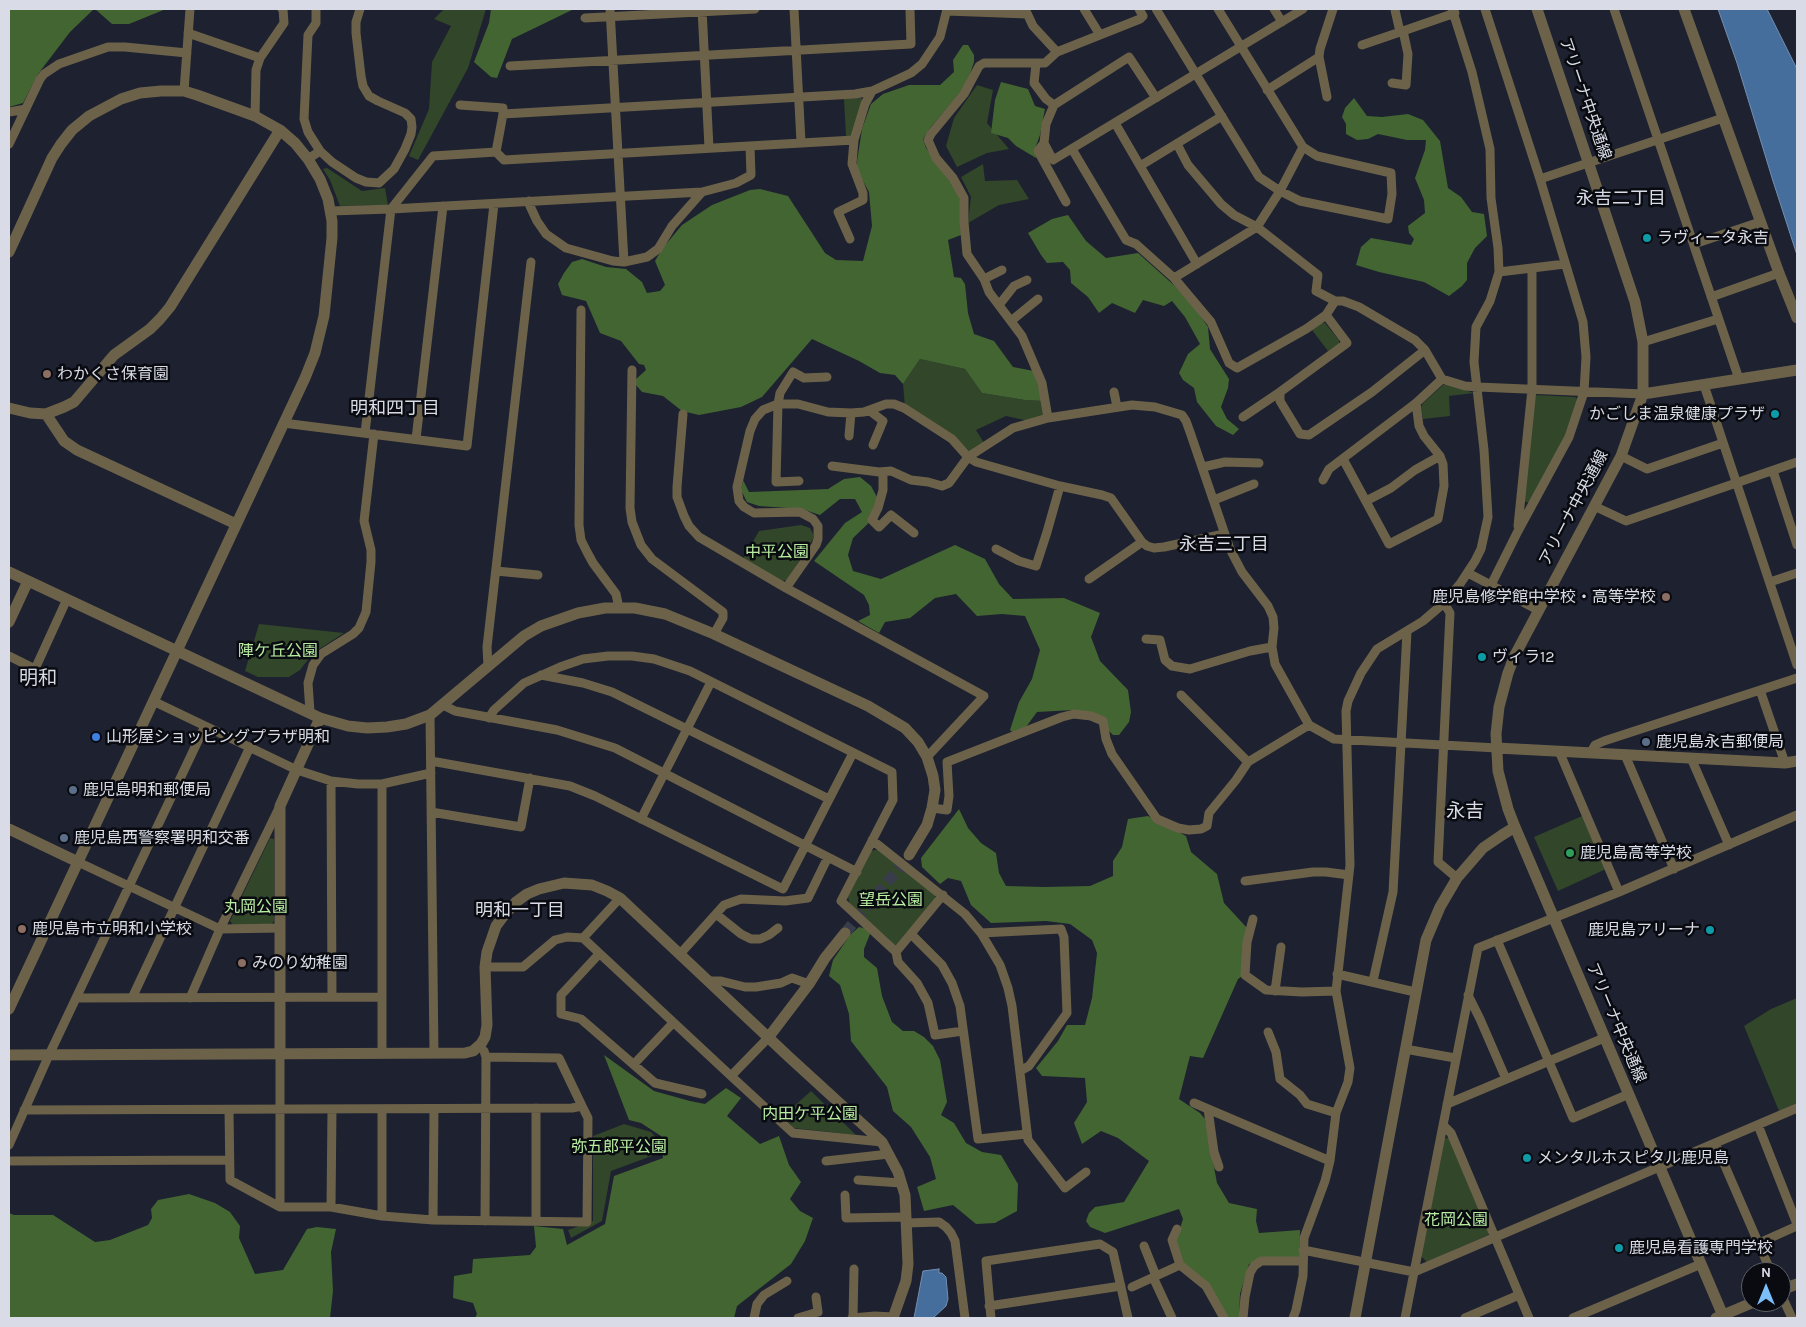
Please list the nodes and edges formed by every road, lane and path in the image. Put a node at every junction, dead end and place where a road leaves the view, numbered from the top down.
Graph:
1 (190, 9) edge
2 (283, 9) edge
3 (316, 9) edge
4 (360, 9) edge
5 (755, 9) edge
6 (794, 9) edge
7 (910, 9) edge
8 (1084, 9) edge
9 (1138, 9) edge
10 (1156, 9) edge
11 (1218, 9) edge
12 (1274, 9) edge
13 (1303, 9) edge
14 (1333, 9) edge
15 (1485, 9) edge
16 (1538, 9) edge
17 (1614, 9) edge
18 (1684, 9) edge
19 (702, 10) edge
20 (947, 10) edge
21 (1395, 10) dead end
22 (1026, 11) edge
23 (1453, 11) edge
24 (610, 13) edge
25 (585, 18) dead end
26 (1282, 22) junction
27 (1402, 31) junction
28 (188, 33) junction
29 (1100, 35) junction
30 (1362, 45) dead end
31 (1241, 46) junction
32 (797, 50) junction
33 (1057, 52) junction
34 (187, 53) junction
35 (704, 56) junction
36 (1320, 57) junction
37 (260, 58) junction
38 (612, 60) junction
39 (1036, 64) junction
40 (510, 66) dead end
41 (1196, 74) junction
42 (1392, 83) dead end
43 (1267, 90) junction
44 (184, 91) junction
45 (872, 91) junction
46 (799, 97) junction
47 (1327, 97) dead end
48 (1156, 98) junction
49 (707, 102) junction
50 (460, 105) dead end
51 (1054, 105) junction
52 (615, 107) junction
53 (26, 109) junction
54 (9, 112) edge
55 (502, 114) junction
56 (255, 116) junction
57 (1222, 116) junction
58 (1723, 118) junction
59 (1115, 123) junction
60 (280, 130) junction
61 (854, 140) junction
62 (1658, 140) junction
63 (801, 142) junction
64 (1044, 143) junction
65 (9, 144) edge
66 (1177, 144) junction
67 (750, 146) junction
68 (1303, 147) junction
69 (709, 148) junction
70 (1072, 149) junction
71 (320, 151) junction
72 (496, 152) junction
73 (618, 153) junction
74 (308, 159) junction
75 (1589, 162) junction
76 (1140, 166) junction
77 (1540, 179) junction
78 (1280, 191) junction
79 (702, 192) junction
80 (620, 195) junction
81 (529, 201) junction
82 (1066, 202) dead end
83 (494, 204) junction
84 (443, 206) junction
85 (391, 209) junction
86 (331, 211) junction
87 (1760, 222) junction
88 (1257, 227) junction
89 (850, 239) dead end
90 (1694, 244) junction
91 (9, 252) edge
92 (531, 262) dead end
93 (624, 262) junction
94 (1198, 264) junction
95 (1565, 264) junction
96 (1532, 269) junction
97 (1002, 270) dead end
98 (1499, 272) junction
99 (1779, 273) junction
100 (1174, 278) junction
101 (984, 279) junction
102 (1026, 280) dead end
103 (1711, 297) junction
104 (1038, 299) dead end
105 (1335, 301) junction
106 (999, 305) junction
107 (581, 310) dead end
108 (1326, 315) junction
109 (1797, 318) edge
110 (1718, 319) junction
111 (1011, 321) junction
112 (1643, 342) junction
113 (1425, 350) junction
114 (632, 370) dead end
115 (1797, 370) edge
116 (827, 378) dead end
117 (1442, 378) junction
118 (1739, 379) junction
119 (1704, 384) junction
120 (1478, 387) junction
121 (1532, 389) junction
122 (1114, 392) dead end
123 (1280, 392) junction
124 (1584, 392) junction
125 (1643, 394) junction
126 (1416, 403) junction
127 (778, 404) junction
128 (1117, 407) junction
129 (9, 408) edge
130 (870, 411) junction
131 (851, 413) junction
132 (46, 414) junction
133 (683, 414) dead end
134 (1243, 417) dead end
135 (1048, 418) junction
136 (283, 423) junction
137 (365, 433) junction
138 (374, 434) junction
139 (849, 436) dead end
140 (416, 439) junction
141 (1723, 443) junction
142 (873, 445) dead end
143 (1440, 456) junction
144 (1621, 456) junction
145 (968, 457) junction
146 (1343, 459) junction
147 (1797, 462) edge
148 (1259, 463) dead end
149 (832, 466) dead end
150 (1203, 467) junction
151 (1773, 471) junction
152 (883, 472) junction
153 (1323, 480) dead end
154 (799, 481) dead end
155 (1736, 483) junction
156 (1254, 484) dead end
157 (1060, 486) junction
158 (1214, 500) junction
159 (1366, 501) junction
160 (1594, 506) junction
161 (236, 524) junction
162 (1518, 531) junction
163 (914, 533) dead end
164 (1224, 534) junction
165 (1142, 542) junction
166 (1797, 545) edge
167 (996, 549) dead end
168 (496, 570) junction
169 (9, 572) edge
170 (1468, 572) junction
171 (1797, 573) edge
172 (538, 575) dead end
173 (1089, 579) dead end
174 (28, 581) junction
175 (1770, 582) junction
176 (1491, 585) junction
177 (786, 588) junction
178 (67, 600) junction
179 (1444, 603) junction
180 (619, 608) junction
181 (1538, 610) junction
182 (9, 622) edge
183 (1407, 632) junction
184 (714, 634) junction
185 (1146, 639) dead end
186 (1272, 647) junction
187 (176, 651) junction
188 (9, 656) edge
189 (1797, 665) edge
190 (488, 666) junction
191 (541, 675) junction
192 (1797, 678) edge
193 (711, 682) junction
194 (1760, 690) junction
195 (1181, 695) dead end
196 (152, 701) junction
197 (443, 705) junction
198 (315, 715) junction
199 (430, 715) junction
200 (489, 718) junction
201 (1309, 725) junction
202 (205, 726) junction
203 (687, 728) junction
204 (1347, 740) junction
205 (1400, 743) junction
206 (1444, 746) junction
207 (250, 747) junction
208 (1496, 748) junction
209 (1559, 751) junction
210 (1592, 752) junction
211 (853, 753) junction
212 (1625, 755) junction
213 (927, 757) junction
214 (1691, 758) junction
215 (431, 761) junction
216 (1797, 761) edge
217 (1248, 762) junction
218 (1785, 763) junction
219 (297, 770) junction
220 (431, 773) junction
221 (664, 774) junction
222 (530, 778) junction
223 (331, 781) junction
224 (382, 784) junction
225 (829, 799) junction
226 (280, 806) junction
227 (932, 808) junction
228 (431, 812) junction
229 (1797, 816) edge
230 (641, 819) junction
231 (1515, 828) junction
232 (9, 829) edge
233 (872, 840) junction
234 (805, 844) junction
235 (1729, 845) junction
236 (909, 855) tunnel mouth
237 (828, 857) junction
238 (78, 862) junction
239 (1674, 868) junction
240 (857, 872) junction
241 (1349, 875) junction
242 (1457, 878) junction
243 (1245, 881) dead end
244 (129, 886) junction
245 (1619, 892) junction
246 (943, 896) junction
247 (620, 898) junction
248 (175, 908) junction
249 (716, 914) junction
250 (1554, 917) junction
251 (1253, 919) dead end
252 (280, 928) junction
253 (778, 928) dead end
254 (220, 929) junction
255 (845, 933) tunnel mouth
256 (981, 933) junction
257 (912, 935) junction
258 (583, 938) junction
259 (1497, 940) junction
260 (1281, 947) dead end
261 (896, 952) junction
262 (599, 954) junction
263 (680, 954) junction
264 (486, 967) junction
265 (1338, 974) junction
266 (708, 981) junction
267 (1373, 981) junction
268 (809, 984) junction
269 (1275, 991) junction
270 (1336, 991) junction
271 (1416, 992) junction
272 (1468, 995) junction
273 (332, 997) junction
274 (382, 997) junction
275 (76, 998) junction
276 (132, 998) junction
277 (190, 998) junction
278 (280, 998) junction
279 (9, 1009) edge
280 (674, 1023) junction
281 (963, 1031) junction
282 (1268, 1032) dead end
283 (768, 1038) junction
284 (1604, 1038) junction
285 (481, 1044) junction
286 (1404, 1049) junction
287 (280, 1053) junction
288 (382, 1053) junction
289 (434, 1053) junction
290 (9, 1055) edge
291 (49, 1055) junction
292 (486, 1057) junction
293 (1455, 1058) junction
294 (1549, 1061) junction
295 (634, 1064) junction
296 (1020, 1071) junction
297 (731, 1076) junction
298 (1506, 1079) junction
299 (702, 1094) dead end
300 (1630, 1094) junction
301 (1194, 1104) dead end
302 (1447, 1104) junction
303 (582, 1106) junction
304 (486, 1108) junction
305 (536, 1108) junction
306 (1797, 1108) edge
307 (279, 1109) junction
308 (332, 1109) junction
309 (382, 1109) junction
310 (434, 1109) junction
311 (1208, 1109) junction
312 (24, 1110) junction
313 (229, 1110) junction
314 (1336, 1113) junction
315 (1758, 1124) junction
316 (1442, 1125) junction
317 (1027, 1134) junction
318 (882, 1142) junction
319 (1715, 1143) junction
320 (9, 1145) edge
321 (889, 1154) junction
322 (229, 1160) junction
323 (9, 1161) edge
324 (826, 1161) dead end
325 (1330, 1161) junction
326 (1660, 1166) junction
327 (1219, 1167) dead end
328 (1086, 1172) dead end
329 (858, 1180) dead end
330 (901, 1183) junction
331 (845, 1195) dead end
332 (280, 1207) junction
333 (331, 1207) junction
334 (382, 1216) junction
335 (434, 1220) junction
336 (486, 1220) junction
337 (906, 1220) junction
338 (536, 1221) junction
339 (1797, 1225) edge
340 (1177, 1229) dead end
341 (1494, 1238) junction
342 (1759, 1243) junction
343 (1144, 1246) dead end
344 (1303, 1250) junction
345 (1303, 1261) junction
346 (1767, 1262) edge
347 (1365, 1263) junction
348 (1701, 1264) junction
349 (1180, 1265) junction
350 (854, 1269) dead end
351 (1414, 1272) junction
352 (1155, 1277) junction
353 (786, 1281) dead end
354 (1121, 1286) junction
355 (1132, 1287) dead end
356 (1519, 1295) junction
357 (816, 1298) dead end
358 (989, 1306) junction
359 (1741, 1308) edge
360 (963, 1317) edge
361 (1721, 1317) edge
362 (754, 1318) edge
363 (798, 1318) edge
364 (852, 1318) edge
365 (893, 1318) edge
366 (991, 1318) edge
367 (1128, 1318) edge
368 (1172, 1318) edge
369 (1224, 1318) edge
370 (1243, 1318) edge
371 (1293, 1318) edge
372 (1355, 1318) edge
373 (1405, 1318) edge
374 (1465, 1318) edge
375 (1529, 1318) edge
376 (1573, 1318) edge

1 - 28 street
2 - 37 street
3 - 71 street
4 - 71 street
5 - 19 street
6 - 32 street
7 - 32 street
8 - 29 street
9 - 29 street
10 - 41 street
11 - 31 street
12 - 26 street
13 - 26 street
14 - 36 street
15 - 77 street
16 - 75 street, アリーナ中央通線
17 - 62 street
18 - 58 street
19 - 24 street
19 - 35 street
20 - 22 street
20 - 45 street
21 - 27 street
22 - 33 street
23 - 27 street
23 - 98 street
24 - 25 street
24 - 38 street
26 - 31 street
27 - 30 street
27 - 42 street
28 - 34 street
28 - 37 street
29 - 33 street
31 - 41 street
31 - 43 street
32 - 35 street
32 - 46 street
33 - 39 street
34 - 44 street
34 - 53 street
35 - 38 street
35 - 49 street
36 - 43 street
36 - 47 street
37 - 56 street
38 - 40 street
38 - 52 street
39 - 51 street
39 - 101 street
41 - 48 street
41 - 57 street
43 - 68 street
44 - 56 street
44 - 91 street
45 - 46 street
45 - 61 street
46 - 49 street
46 - 63 street
48 - 51 street
48 - 59 street
49 - 52 street
49 - 69 street
50 - 55 street
51 - 64 street
52 - 55 street
52 - 73 street
53 - 54 street
53 - 65 street
55 - 72 street
56 - 60 street
57 - 66 street
57 - 78 street
58 - 62 street
58 - 87 street
59 - 70 street
59 - 76 street
60 - 74 street
60 - 132 street
61 - 63 street
61 - 89 street
62 - 75 street
62 - 90 street
63 - 67 street
64 - 70 street
64 - 82 street
66 - 76 street
66 - 88 street
67 - 69 street
67 - 79 street
68 - 78 street
68 - 78 street
69 - 73 street
70 - 100 street
71 - 74 street
72 - 73 street
72 - 85 street
73 - 80 street
74 - 86 street
75 - 77 street
75 - 112 street, アリーナ中央通線
76 - 94 street
77 - 95 street
78 - 88 street
79 - 80 street
79 - 93 street
80 - 81 street
80 - 93 street
81 - 83 street
81 - 93 street
83 - 84 street
83 - 140 street
84 - 85 street
84 - 140 street
85 - 86 street
85 - 137 street
86 - 136 street
87 - 90 street
87 - 99 street
88 - 94 street
88 - 105 street
90 - 103 street
92 - 168 street
94 - 100 street
95 - 96 street
95 - 124 street
96 - 98 street
96 - 121 street
97 - 101 street
98 - 120 street
99 - 103 street
99 - 109 street
100 - 108 street
101 - 106 street
102 - 106 street
103 - 110 street
104 - 111 street
105 - 108 street
105 - 113 street
106 - 111 street
107 - 180 street
108 - 123 street
110 - 112 street
110 - 118 street
111 - 135 street
112 - 125 street, アリーナ中央通線
113 - 117 street
113 - 123 street
114 - 184 street
115 - 118 street
116 - 127 street
117 - 120 street
117 - 126 street
118 - 119 street
119 - 125 street
119 - 141 street
120 - 121 street
120 - 170 street
121 - 124 street
121 - 162 street
122 - 128 street
123 - 134 street
124 - 125 street
124 - 162 street
125 - 144 street, アリーナ中央通線
126 - 143 street
126 - 146 street
127 - 131 street
127 - 154 street
127 - 177 street
128 - 135 street
128 - 150 street
129 - 132 street
130 - 131 street
130 - 142 street
130 - 145 street
131 - 139 street
132 - 161 street
133 - 177 street
135 - 145 street
136 - 137 street
136 - 161 street
137 - 138 street
138 - 140 street
138 - 198 street
141 - 144 street
141 - 155 street
143 - 159 street
143 - 159 street
144 - 160 street, アリーナ中央通線
145 - 152 street
145 - 157 street
146 - 153 street
146 - 159 street
147 - 151 street
148 - 150 street
149 - 152 street
150 - 158 street
151 - 155 street
151 - 166 street
152 - 163 street
155 - 160 street
155 - 175 street
156 - 158 street
157 - 165 street
157 - 167 street
158 - 164 street
160 - 181 street, アリーナ中央通線
161 - 187 street
162 - 176 street
164 - 165 street
164 - 186 street
165 - 173 street
168 - 172 street
168 - 190 street
169 - 174 street
170 - 176 street
170 - 179 street
171 - 175 street
174 - 178 street
174 - 182 street
175 - 189 street
176 - 181 street
177 - 213 street
178 - 187 street
178 - 188 street
179 - 183 street
179 - 206 street
180 - 184 street
180 - 190 street
181 - 208 street, アリーナ中央通線
183 - 204 street
183 - 205 street
184 - 213 street
185 - 186 street
186 - 201 street
187 - 196 street
187 - 198 street
190 - 197 street
191 - 193 street
191 - 200 street
191 - 203 street
192 - 194 street
193 - 203 street
193 - 211 street
194 - 210 street
194 - 218 street
195 - 217 street
196 - 202 street
196 - 238 street
197 - 199 street
197 - 200 street
198 - 199 street
198 - 219 street
199 - 215 street
200 - 221 street
201 - 204 street
201 - 217 street
202 - 207 street
202 - 244 street
203 - 221 street
203 - 225 street
204 - 205 street
204 - 241 street
205 - 206 street
205 - 267 street
206 - 208 street
206 - 242 street
207 - 219 street
207 - 248 street
208 - 209 street
208 - 231 street, アリーナ中央通線
209 - 210 street
209 - 245 street
210 - 212 street
211 - 225 street
211 - 233 street
212 - 214 street
212 - 239 street
213 - 227 street
214 - 218 street
214 - 235 street
215 - 220 street
215 - 222 street
216 - 218 street
217 - 227 street
219 - 223 street
219 - 226 street
220 - 224 street
220 - 228 street
221 - 230 street
221 - 234 street
222 - 228 street
222 - 230 street
223 - 224 street
223 - 273 street
224 - 274 street
225 - 234 street
226 - 252 street
226 - 254 street
227 - 236 street
228 - 289 street
229 - 235 street
230 - 234 street
231 - 242 street
231 - 250 street, アリーナ中央通線
232 - 238 street
233 - 240 street
233 - 246 street
234 - 237 street
235 - 239 street
237 - 240 street
237 - 249 street
238 - 244 street
238 - 279 street
239 - 245 street
240 - 261 street
241 - 243 street
241 - 265 street
242 - 271 street
244 - 248 street
244 - 275 street
245 - 250 street
246 - 256 street
246 - 257 street
247 - 258 street
247 - 263 street
247 - 264 street
248 - 254 street
248 - 276 street
249 - 253 street
249 - 263 street
250 - 259 street
250 - 284 street, アリーナ中央通線
251 - 269 street
252 - 254 street
252 - 278 street
254 - 277 street
255 - 268 street
256 - 296 street
256 - 296 street
257 - 261 street
257 - 281 street
258 - 262 street
258 - 264 street
259 - 272 street
259 - 294 street
260 - 269 street
261 - 281 street
262 - 280 street
262 - 295 street
263 - 266 street
264 - 285 street
265 - 267 street
265 - 270 street
266 - 268 street
266 - 283 street
267 - 271 street
268 - 283 street
269 - 270 street
270 - 314 street
271 - 286 street
272 - 293 street
272 - 298 street
273 - 274 street
273 - 278 street
274 - 288 street
275 - 276 street
275 - 291 street
276 - 277 street
277 - 278 street
278 - 287 street
280 - 295 street
280 - 297 street
281 - 317 street
282 - 314 street
283 - 297 street
283 - 318 street
284 - 294 street
284 - 300 street, アリーナ中央通線
285 - 289 street
285 - 292 street
286 - 293 street
286 - 347 street
287 - 288 street
287 - 291 street
287 - 307 street
288 - 289 street
290 - 291 street
291 - 312 street
292 - 303 street
292 - 304 street
293 - 302 street
294 - 298 street
294 - 300 street
295 - 299 street
296 - 317 street
297 - 318 street
298 - 302 street
300 - 326 street, アリーナ中央通線
301 - 311 street
302 - 316 street
303 - 305 street
303 - 338 street
304 - 305 street
304 - 310 street
304 - 336 street
305 - 338 street
306 - 315 street
307 - 308 street
307 - 313 street
307 - 332 street
308 - 309 street
308 - 333 street
309 - 310 street
309 - 334 street
310 - 335 street
311 - 325 street
311 - 327 street
312 - 313 street
312 - 320 street
313 - 322 street
314 - 325 street
315 - 319 street
315 - 339 street
316 - 341 street
316 - 351 street
317 - 328 street
318 - 321 street
319 - 326 street
319 - 342 street
321 - 324 street
321 - 330 street
322 - 323 street
322 - 332 street
325 - 344 street
326 - 341 street
326 - 348 street, アリーナ中央通線
329 - 330 street
330 - 337 street
331 - 337 street
332 - 333 street
333 - 334 street
334 - 335 street
335 - 336 street
336 - 338 street
337 - 360 street
337 - 365 street
339 - 342 street
340 - 349 street
341 - 351 street
341 - 356 street
342 - 346 street
343 - 352 street
344 - 345 street
344 - 347 street
345 - 370 street
345 - 371 street
347 - 351 street
347 - 372 street
348 - 361 street, アリーナ中央通線
348 - 376 street
349 - 352 street
349 - 369 street
350 - 364 street
351 - 373 street
352 - 355 street
352 - 368 street
353 - 362 street
354 - 358 street
354 - 358 street
354 - 367 street
356 - 374 street
356 - 375 street
357 - 363 street
358 - 366 street
359 - 361 street
364 - 365 street

